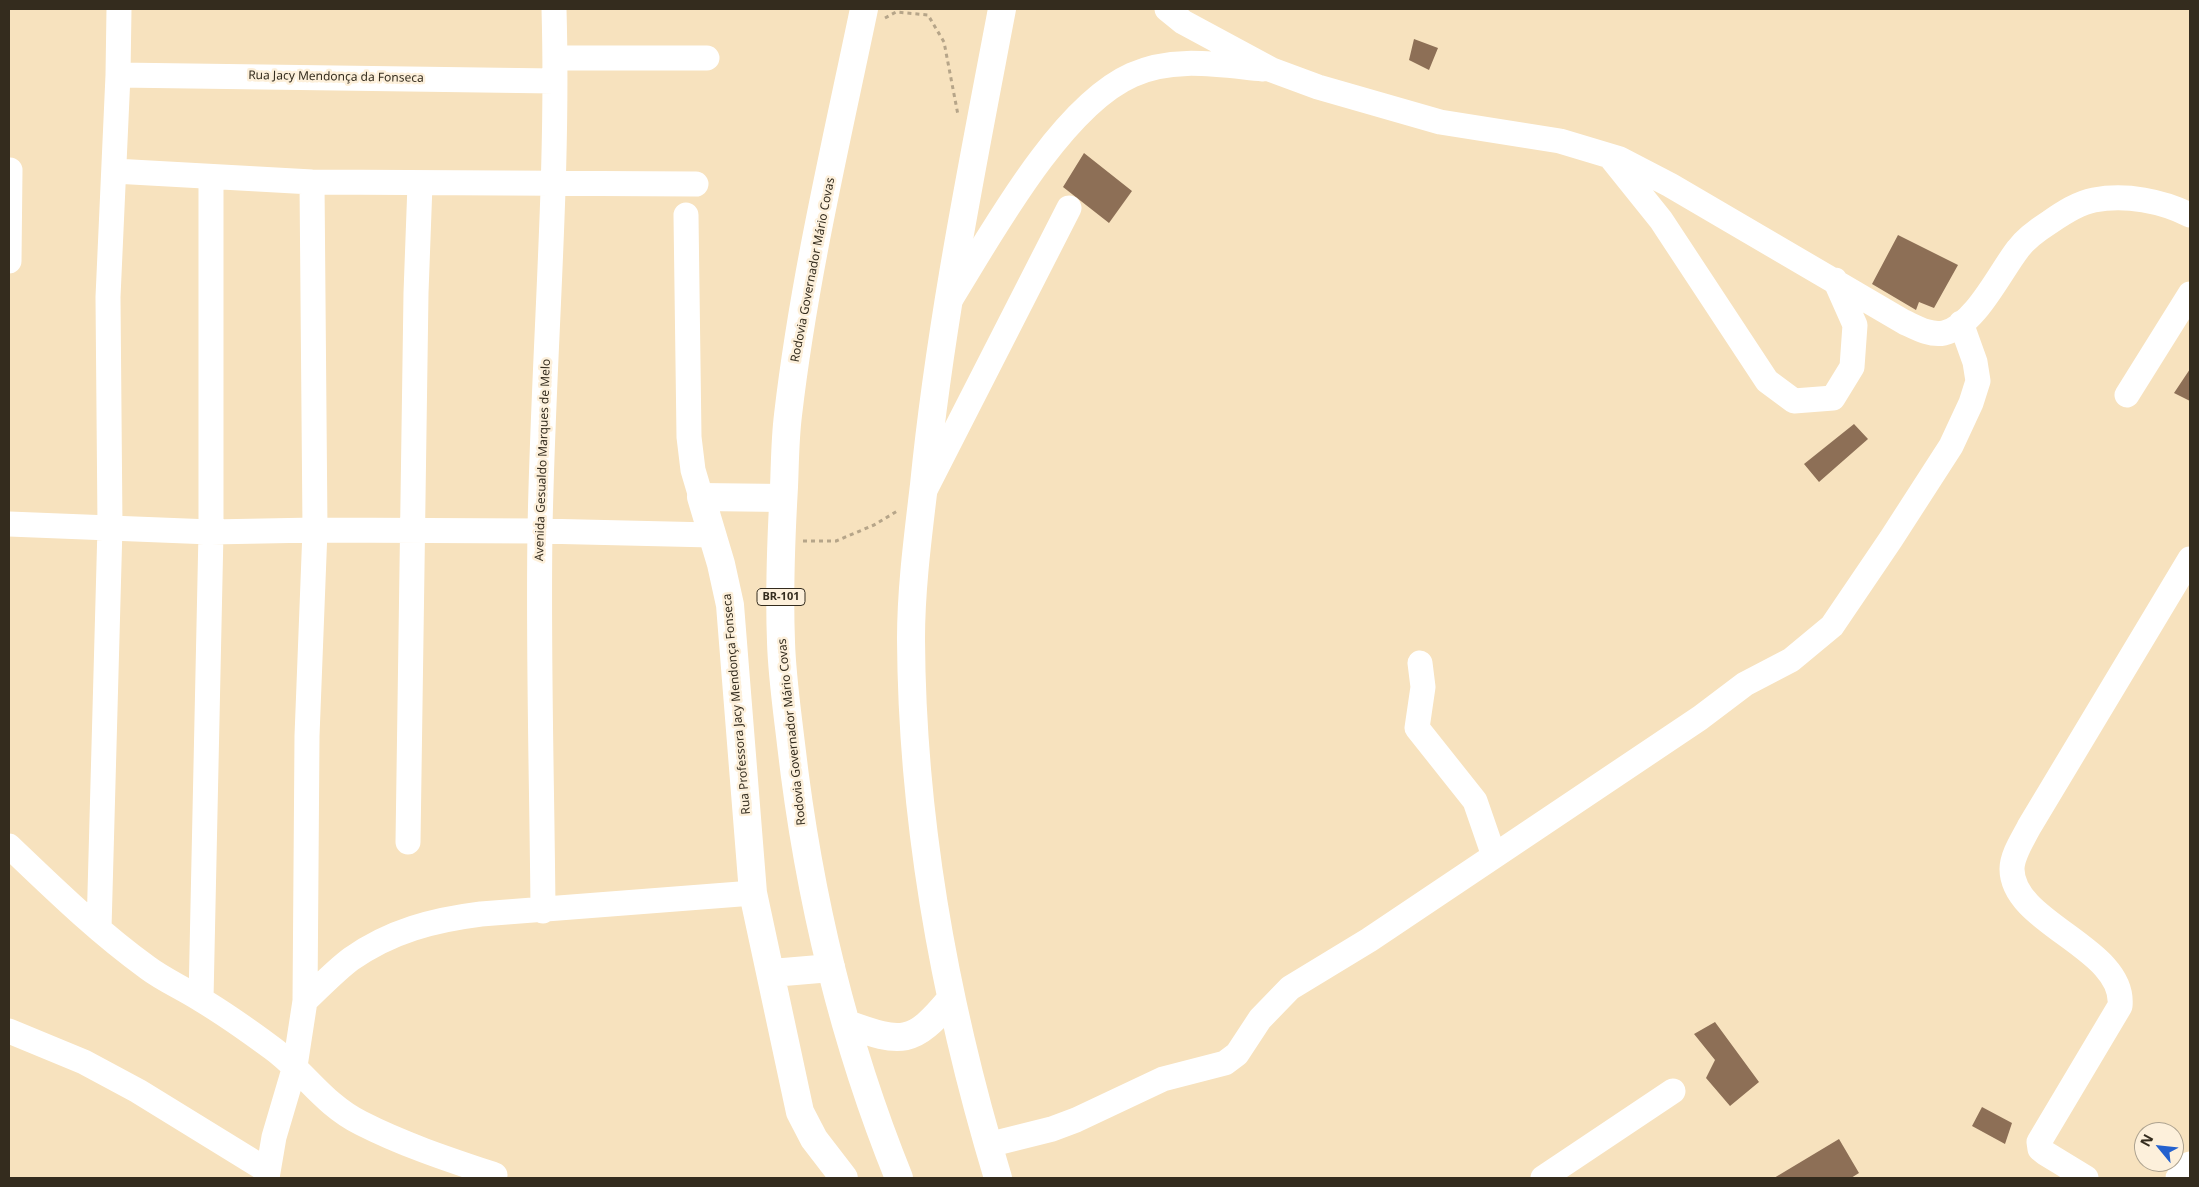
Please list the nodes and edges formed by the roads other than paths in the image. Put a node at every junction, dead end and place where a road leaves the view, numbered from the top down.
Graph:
1 (119, 9) edge
2 (554, 9) edge
3 (1002, 9) edge
4 (1167, 9) edge
5 (862, 20) edge
6 (707, 58) dead end
7 (555, 69) junction
8 (1272, 70) junction
9 (118, 75) junction
10 (1609, 155) junction
11 (10, 170) dead end
12 (114, 171) junction
13 (212, 176) junction
14 (312, 182) junction
15 (420, 184) junction
16 (553, 184) junction
17 (696, 184) dead end
18 (1069, 208) dead end
19 (686, 215) dead end
20 (2190, 215) edge
21 (9, 261) edge
22 (1835, 280) junction
23 (2190, 294) edge
24 (948, 304) junction
25 (1961, 323) junction
26 (2127, 396) dead end
27 (922, 495) junction
28 (701, 497) junction
29 (783, 498) junction
30 (9, 524) edge
31 (110, 527) junction
32 (315, 530) junction
33 (413, 530) junction
34 (540, 531) junction
35 (211, 532) junction
36 (712, 535) junction
37 (2190, 559) edge
38 (1420, 663) dead end
39 (408, 842) dead end
40 (9, 846) edge
41 (1494, 856) junction
42 (753, 893) junction
43 (543, 911) junction
44 (99, 929) junction
45 (832, 968) junction
46 (772, 973) junction
47 (201, 999) junction
48 (951, 999) junction
49 (305, 1001) junction
50 (847, 1024) junction
51 (9, 1031) edge
52 (295, 1066) junction
53 (1672, 1091) dead end
54 (988, 1145) junction
55 (2190, 1164) edge
56 (268, 1175) edge
57 (496, 1177) edge
58 (844, 1178) edge
59 (899, 1178) edge
60 (998, 1178) edge
61 (1542, 1178) edge
62 (2086, 1178) edge
63 (2178, 1178) edge

1 - 9 street
2 - 7 street, Avenida Gesualdo Marques de Melo
3 - 24 main road
4 - 8 street
5 - 29 main road, Rodovia Governador Mário Covas / BR-101
6 - 7 street, Rua Jacy Mendonça da Fonseca
7 - 9 street, Rua Jacy Mendonça da Fonseca
7 - 16 street, Avenida Gesualdo Marques de Melo
8 - 10 street
8 - 24 street
9 - 12 street
10 - 22 street
10 - 22 street
11 - 21 street
12 - 13 street
12 - 31 street
13 - 14 street
13 - 35 street
14 - 15 street
14 - 32 street
15 - 16 street
15 - 33 street
16 - 17 street
16 - 34 street, Avenida Gesualdo Marques de Melo
18 - 27 street
19 - 28 street, Rua Professora Jacy Mendonça Fonseca
20 - 25 street
22 - 25 street
23 - 26 street
24 - 27 main road
25 - 41 street
27 - 48 main road
28 - 29 main road
28 - 36 main road, Rua Professora Jacy Mendonça Fonseca
29 - 45 main road, Rodovia Governador Mário Covas / BR-101
30 - 31 street
31 - 35 street
31 - 44 street
32 - 33 street
32 - 35 street
32 - 49 street
33 - 34 street
33 - 39 street
34 - 36 street
34 - 43 street, Avenida Gesualdo Marques de Melo
35 - 47 street
36 - 42 main road, Rua Professora Jacy Mendonça Fonseca
37 - 62 street
38 - 41 street
40 - 44 street
41 - 54 street
42 - 43 street
42 - 46 main road, Rua Professora Jacy Mendonça Fonseca
43 - 49 street
44 - 47 street
45 - 46 main road
45 - 50 main road, Rodovia Governador Mário Covas / BR-101
46 - 58 main road, Rua Professora Jacy Mendonça Fonseca
47 - 52 street
48 - 50 main road
48 - 54 main road
49 - 52 street
50 - 59 main road, Rodovia Governador Mário Covas / BR-101
51 - 56 street
52 - 56 street
52 - 57 street
53 - 61 street
54 - 60 main road
55 - 63 street

